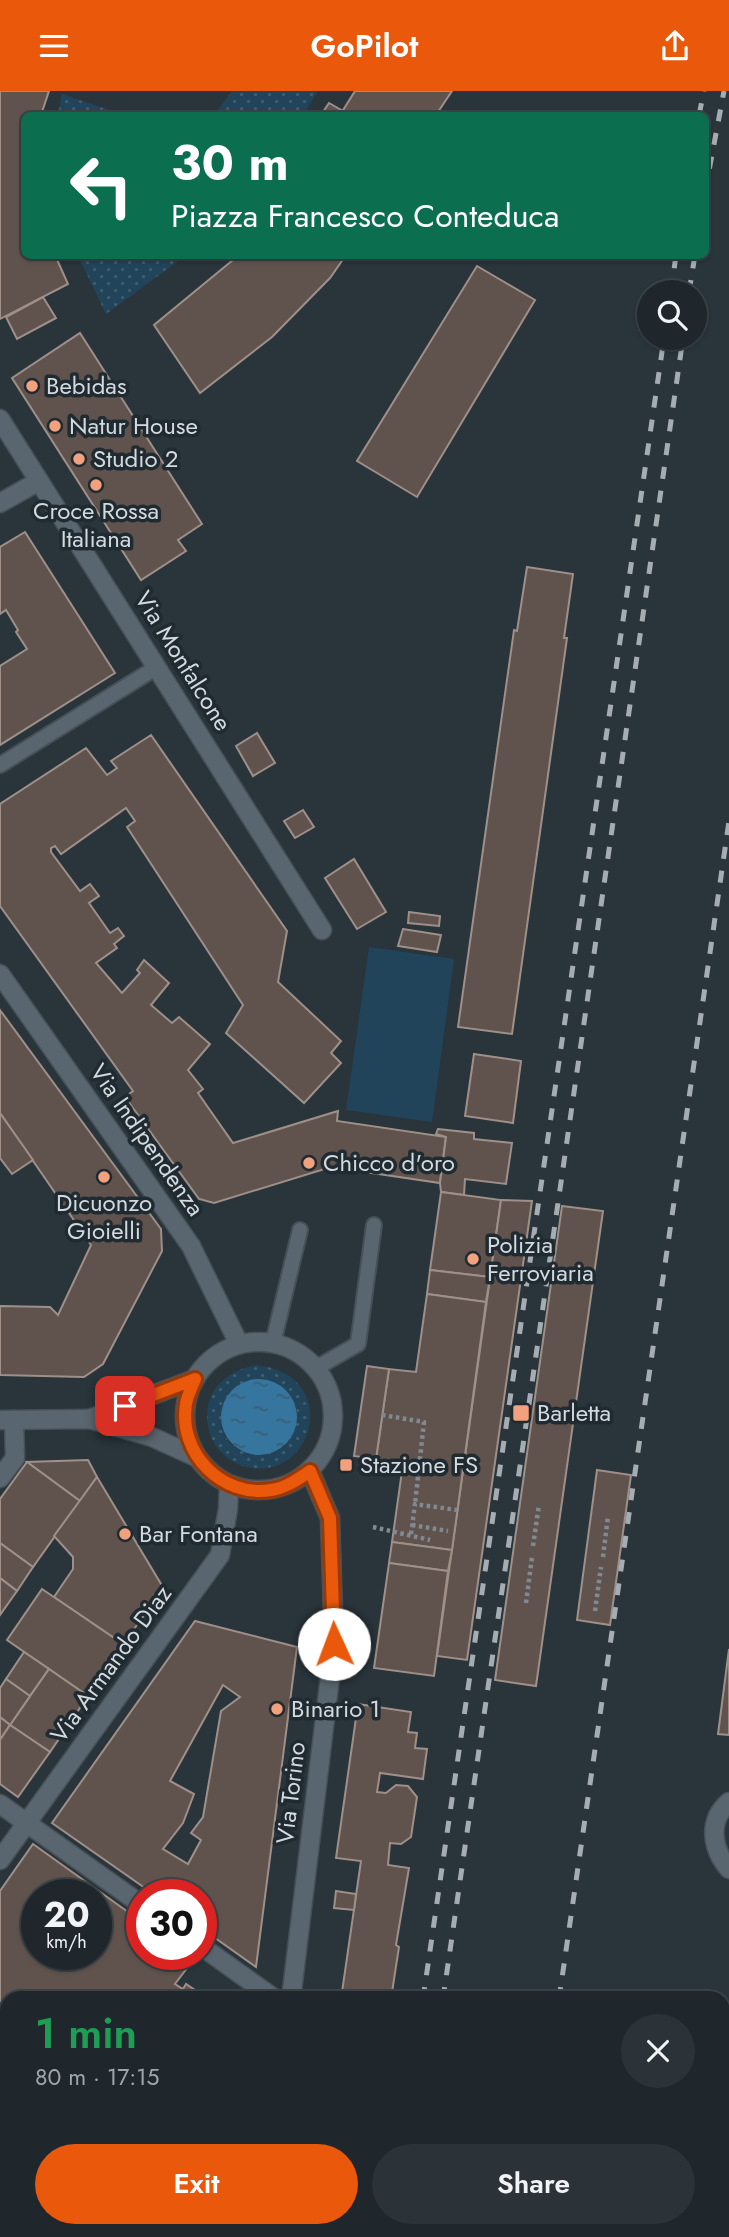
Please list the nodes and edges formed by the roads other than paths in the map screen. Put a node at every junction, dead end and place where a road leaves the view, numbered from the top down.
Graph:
1 (0, 419) edge
2 (39, 481) junction
3 (0, 503) edge
4 (157, 667) junction
5 (0, 765) edge
6 (322, 930) dead end
7 (0, 974) edge
8 (374, 1225) dead end
9 (300, 1230) dead end
10 (273, 1343) junction
11 (239, 1344) junction
12 (316, 1368) junction
13 (195, 1379) junction
14 (89, 1419) junction
15 (7, 1420) edge
16 (196, 1457) junction
17 (310, 1471) junction
18 (0, 1478) edge
19 (229, 1485) junction
20 (729, 1802) edge
21 (0, 1804) edge
22 (26, 1823) junction
23 (0, 1860) edge
24 (729, 1869) edge
25 (126, 1894) edge
26 (217, 1958) edge
27 (264, 1991) edge
28 (292, 1991) edge

1 - 2 street, Via Monfalcone
2 - 3 street
2 - 4 street, Via Monfalcone
4 - 5 lane
4 - 6 street, Via Monfalcone
7 - 11 street, Via Indipendenza
8 - 12 lane
9 - 10 lane
10 - 11 street
10 - 12 street
11 - 13 street
12 - 17 street
13 - 14 street
13 - 16 street
14 - 15 street
14 - 16 street
15 - 18 street
16 - 19 street
17 - 19 street
17 - 28 street, Via Torino
19 - 22 street, Via Armando Diaz
20 - 24 street
21 - 22 street
22 - 23 street, Via Armando Diaz
22 - 25 street
26 - 27 street

